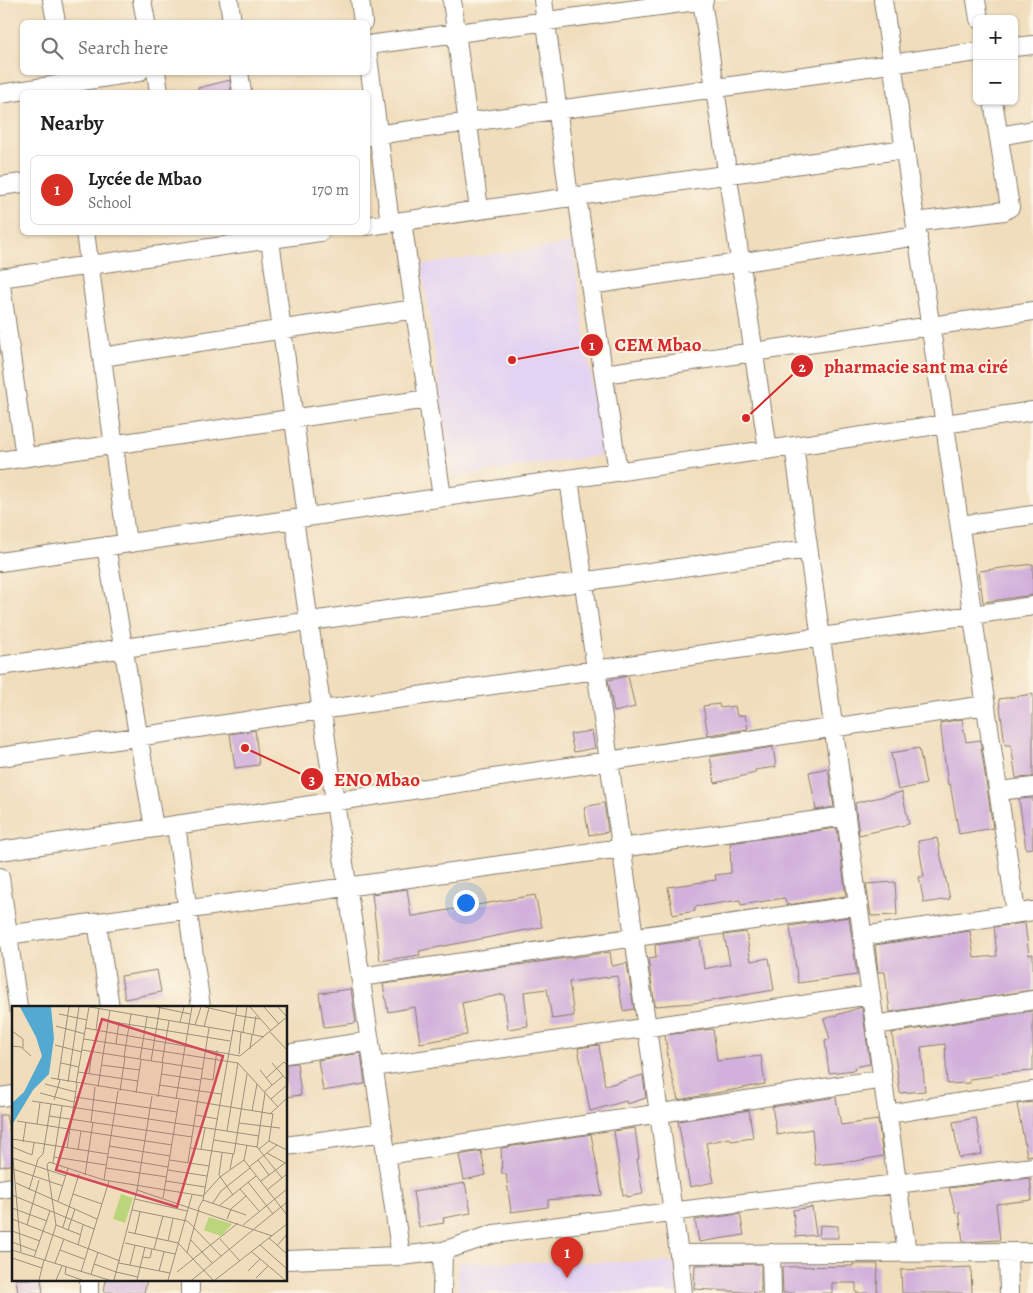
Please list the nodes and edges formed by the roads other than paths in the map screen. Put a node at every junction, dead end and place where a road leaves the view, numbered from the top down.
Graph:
1 (52, 0) edge
2 (142, 0) edge
3 (229, 0) edge
4 (360, 0) edge
5 (452, 0) edge
6 (543, 0) edge
7 (703, 0) edge
8 (883, 0) edge
9 (976, 0) edge
10 (978, 15) edge
11 (56, 20) edge
12 (146, 20) edge
13 (232, 20) edge
14 (363, 20) edge
15 (546, 21) junction
16 (456, 33) junction
17 (370, 45) edge
18 (1033, 45) edge
19 (1018, 47) edge
20 (973, 53) edge
21 (892, 65) junction
22 (120, 75) edge
23 (156, 75) edge
24 (239, 75) edge
25 (369, 75) edge
26 (64, 84) edge
27 (715, 89) junction
28 (26, 90) edge
29 (159, 90) edge
30 (242, 90) edge
31 (20, 91) edge
32 (0, 94) edge
33 (994, 105) edge
34 (557, 110) junction
35 (468, 122) junction
36 (1033, 130) edge
37 (373, 135) edge
38 (999, 136) junction
39 (905, 149) junction
40 (728, 174) junction
41 (20, 183) edge
42 (0, 186) edge
43 (573, 196) junction
44 (479, 210) junction
45 (396, 221) junction
46 (370, 226) edge
47 (917, 229) junction
48 (84, 235) edge
49 (292, 235) edge
50 (265, 238) edge
51 (741, 262) junction
52 (89, 266) junction
53 (0, 278) edge
54 (590, 284) junction
55 (415, 309) junction
56 (1033, 311) edge
57 (931, 326) junction
58 (282, 329) junction
59 (754, 352) junction
60 (102, 357) junction
61 (604, 374) junction
62 (428, 399) junction
63 (1033, 411) edge
64 (294, 419) junction
65 (945, 424) junction
66 (114, 445) junction
67 (794, 446) junction
68 (768, 450) junction
69 (25, 458) junction
70 (0, 461) edge
71 (618, 472) junction
72 (569, 479) junction
73 (442, 497) junction
74 (1033, 515) edge
75 (301, 518) junction
76 (960, 525) junction
77 (127, 543) junction
78 (106, 546) junction
79 (808, 549) junction
80 (0, 562) edge
81 (583, 581) junction
82 (1033, 606) edge
83 (973, 615) junction
84 (309, 621) junction
85 (820, 637) junction
86 (124, 648) junction
87 (0, 666) edge
88 (596, 670) junction
89 (986, 705) junction
90 (322, 710) junction
91 (833, 727) junction
92 (139, 737) junction
93 (0, 757) edge
94 (609, 761) junction
95 (1033, 787) edge
96 (999, 791) junction
97 (335, 802) junction
98 (846, 816) junction
99 (176, 825) junction
100 (154, 828) junction
101 (621, 848) junction
102 (0, 851) edge
103 (0, 877) edge
104 (348, 887) junction
105 (858, 905) junction
106 (188, 910) junction
107 (1025, 912) edge
108 (97, 922) junction
109 (4, 936) edge
110 (862, 936) junction
111 (634, 938) junction
112 (360, 977) junction
113 (871, 995) junction
114 (1033, 1000) edge
115 (18, 1006) edge
116 (110, 1006) edge
117 (201, 1006) edge
118 (875, 1025) junction
119 (647, 1028) junction
120 (370, 1041) junction
121 (288, 1054) edge
122 (373, 1067) junction
123 (883, 1079) junction
124 (1033, 1091) edge
125 (659, 1112) junction
126 (888, 1114) junction
127 (383, 1132) junction
128 (288, 1146) edge
129 (386, 1155) junction
130 (1033, 1168) edge
131 (898, 1186) junction
132 (674, 1214) junction
133 (442, 1251) junction
134 (1008, 1252) junction
135 (1033, 1252) edge
136 (771, 1253) junction
137 (907, 1253) junction
138 (679, 1254) junction
139 (401, 1256) junction
140 (288, 1260) edge
141 (89, 1280) edge
142 (190, 1280) edge
143 (89, 1293) edge
144 (190, 1293) edge
145 (442, 1293) edge
146 (683, 1293) edge
147 (772, 1293) edge
148 (1009, 1293) edge

1 - 11 street
2 - 12 street
3 - 13 street
4 - 14 street
5 - 16 street
6 - 15 street
7 - 15 street
7 - 27 street
8 - 21 street
9 - 10 street
15 - 16 street
15 - 34 street
16 - 17 street
16 - 35 street
18 - 19 street
20 - 21 street
21 - 27 street
21 - 39 street
22 - 26 street
23 - 29 street
24 - 30 street
25 - 37 street
26 - 28 street
27 - 34 street
27 - 40 street
31 - 32 street
33 - 38 street
34 - 35 street
34 - 43 street
35 - 37 street
35 - 44 street
36 - 38 street
37 - 45 street
38 - 47 street
39 - 40 street
39 - 47 street
40 - 43 street
40 - 51 street
41 - 42 street
43 - 44 street
43 - 54 street
44 - 45 street
45 - 46 street
45 - 55 street
47 - 51 street
47 - 57 street
48 - 52 street
49 - 50 street
50 - 52 street
50 - 58 street
51 - 54 street
51 - 59 street
52 - 53 street
52 - 60 street
53 - 69 street
54 - 61 street
55 - 58 street
55 - 62 street
56 - 57 street
57 - 59 street
57 - 65 street
58 - 60 street
58 - 64 street
59 - 61 street
59 - 68 street
60 - 66 street
61 - 71 street
62 - 64 street
62 - 73 street
63 - 65 street
64 - 66 street
64 - 75 street
65 - 67 street
65 - 76 street
66 - 69 street
66 - 77 street
67 - 68 street
67 - 79 street
68 - 71 street
69 - 70 street
71 - 72 street
72 - 73 street
72 - 81 street
73 - 75 street
74 - 76 street
75 - 77 street
75 - 84 street
76 - 83 street
77 - 78 street
78 - 80 street
78 - 86 street
79 - 81 street
79 - 85 street
81 - 84 street
81 - 88 street
82 - 83 street
83 - 85 street
83 - 89 street
84 - 86 street
84 - 90 street
85 - 88 street
85 - 91 street
86 - 87 street
86 - 92 street
88 - 90 street
88 - 94 street
89 - 91 street
89 - 96 street
90 - 92 street
90 - 97 street
91 - 94 street
91 - 98 street
92 - 93 street
92 - 100 street
94 - 97 street
94 - 101 street
95 - 96 street
96 - 107 street
97 - 99 street
97 - 104 street
98 - 101 street
98 - 105 street
99 - 100 street
99 - 106 street
100 - 102 street
101 - 104 street
101 - 111 street
103 - 109 street
104 - 106 street
104 - 112 street
105 - 110 street
105 - 111 street
106 - 108 street
106 - 117 street
107 - 110 street
108 - 109 street
108 - 116 street
109 - 115 street
110 - 113 street
111 - 112 street
111 - 119 street
112 - 120 street
113 - 118 street
113 - 119 street
114 - 118 street
118 - 123 street
119 - 122 street
119 - 125 street
120 - 121 street
120 - 122 street
122 - 127 street
123 - 125 street
123 - 126 street
124 - 126 street
125 - 129 street
125 - 132 street
126 - 131 street
127 - 128 street
127 - 129 street
129 - 139 street
130 - 131 street
131 - 132 street
131 - 137 street
132 - 133 street
132 - 138 street
133 - 139 street
133 - 145 street
134 - 135 street
134 - 137 street
134 - 148 street
136 - 137 street
136 - 138 street
136 - 147 street
138 - 146 street
139 - 140 street
141 - 143 street
142 - 144 street

